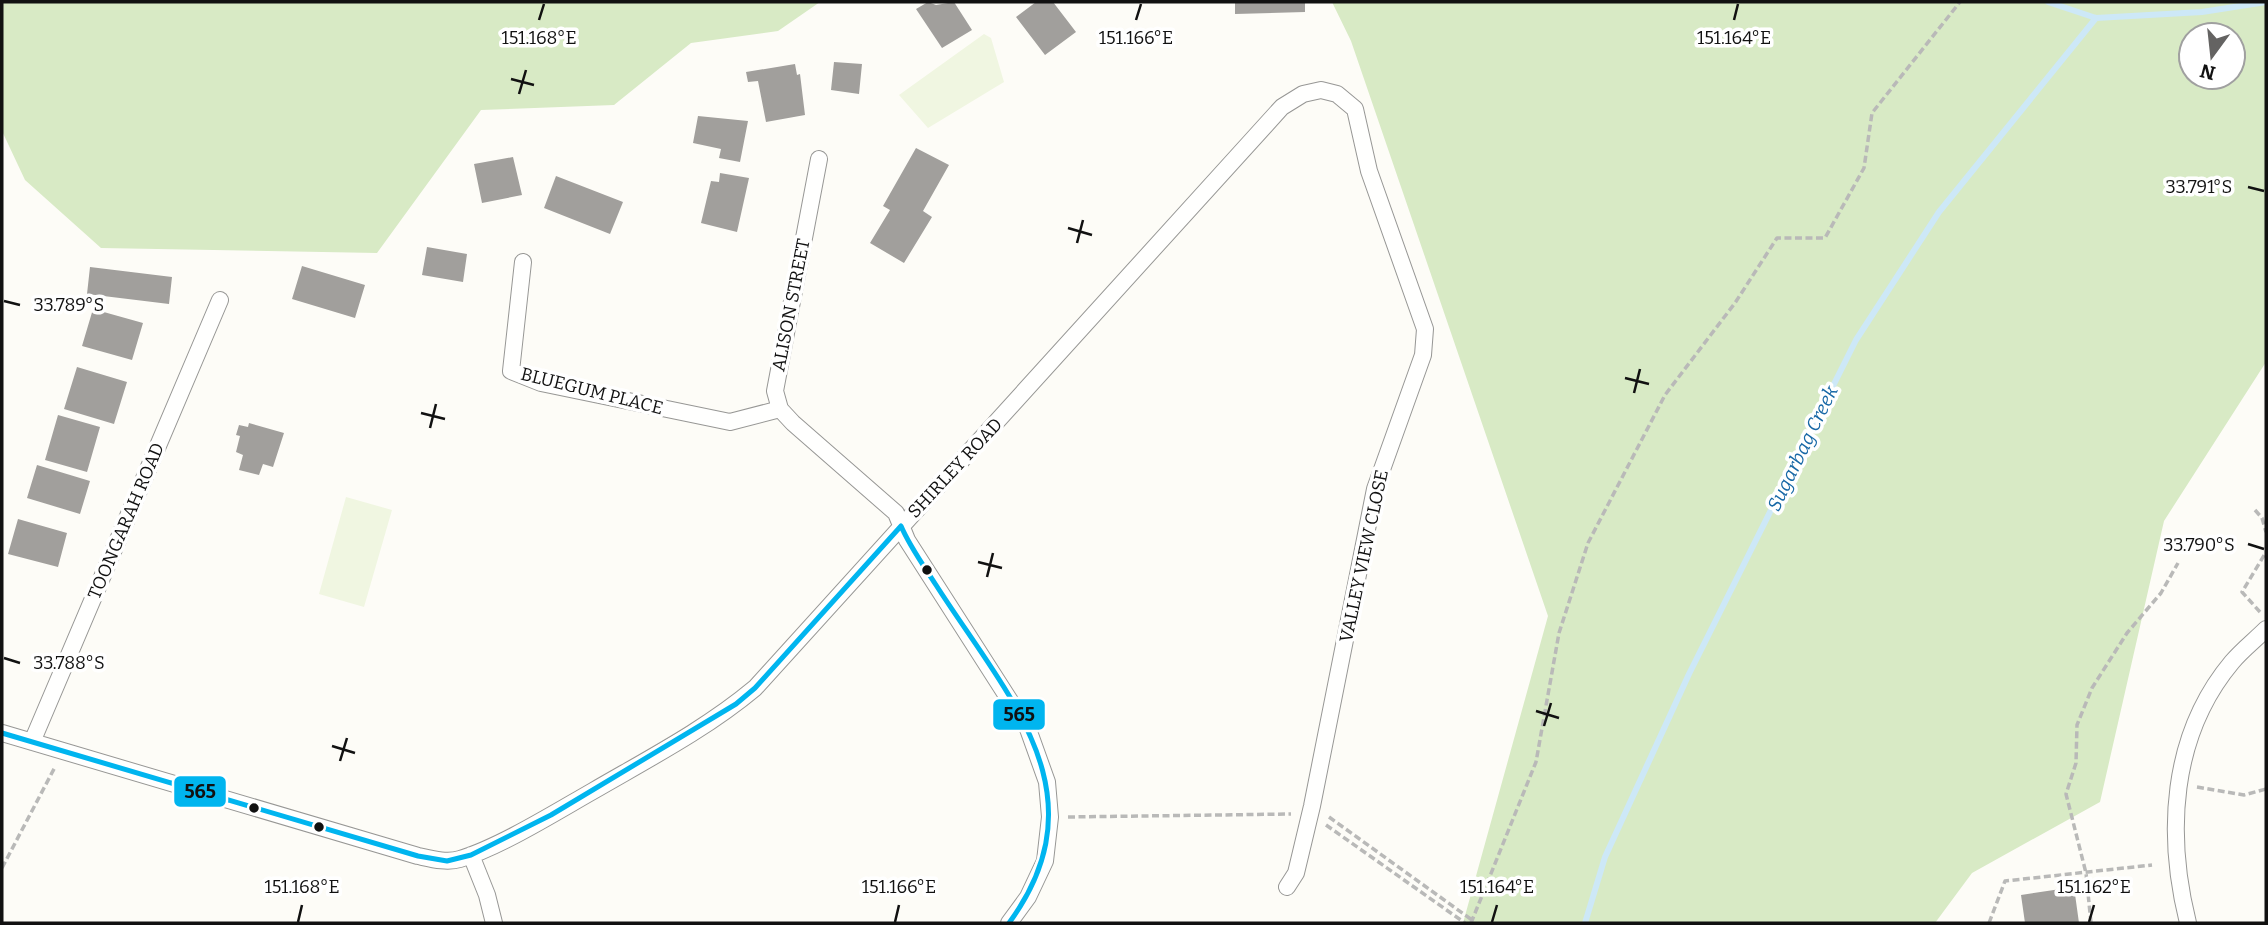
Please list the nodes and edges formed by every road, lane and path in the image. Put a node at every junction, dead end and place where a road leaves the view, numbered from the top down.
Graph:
1 (1960, 2) edge
2 (1355, 109) joint
3 (820, 159) dead end
4 (523, 262) dead end
5 (220, 300) dead end
6 (780, 409) junction
7 (2255, 510) dead end
8 (901, 526) junction
9 (2266, 532) edge
10 (2266, 552) edge
11 (2178, 563) dead end
12 (2266, 618) edge
13 (2266, 629) edge
14 (2, 733) edge
15 (32, 742) junction
16 (63, 752) junction
17 (2178, 784) junction
18 (2266, 789) edge
19 (1312, 810) junction
20 (1050, 817) junction
21 (471, 855) junction
22 (2152, 865) dead end
23 (2, 867) edge
24 (2086, 873) junction
25 (1287, 887) dead end
26 (1472, 921) edge
27 (494, 923) edge
28 (1009, 923) edge
29 (1465, 923) edge
30 (1989, 923) edge
31 (2091, 923) edge
32 (2188, 923) edge

1 - 26 path
2 - 8 street, SHIRLEY ROAD
2 - 19 street, VALLEY VIEW CLOSE
3 - 6 street, ALISON STREET
4 - 6 street, BLUEGUM PLACE
5 - 15 street, TOONGARAH ROAD
6 - 8 street
7 - 9 path
8 - 20 street
8 - 21 street, SHIRLEY ROAD
10 - 12 path
11 - 24 path
13 - 17 street
14 - 15 street, SHIRLEY ROAD
15 - 16 street, SHIRLEY ROAD
16 - 21 street, SHIRLEY ROAD
16 - 23 path
17 - 18 path
17 - 32 street
19 - 20 path
19 - 25 street, VALLEY VIEW CLOSE
19 - 26 path
19 - 29 path
20 - 28 street
21 - 27 street
22 - 24 path
24 - 30 path
24 - 31 path

